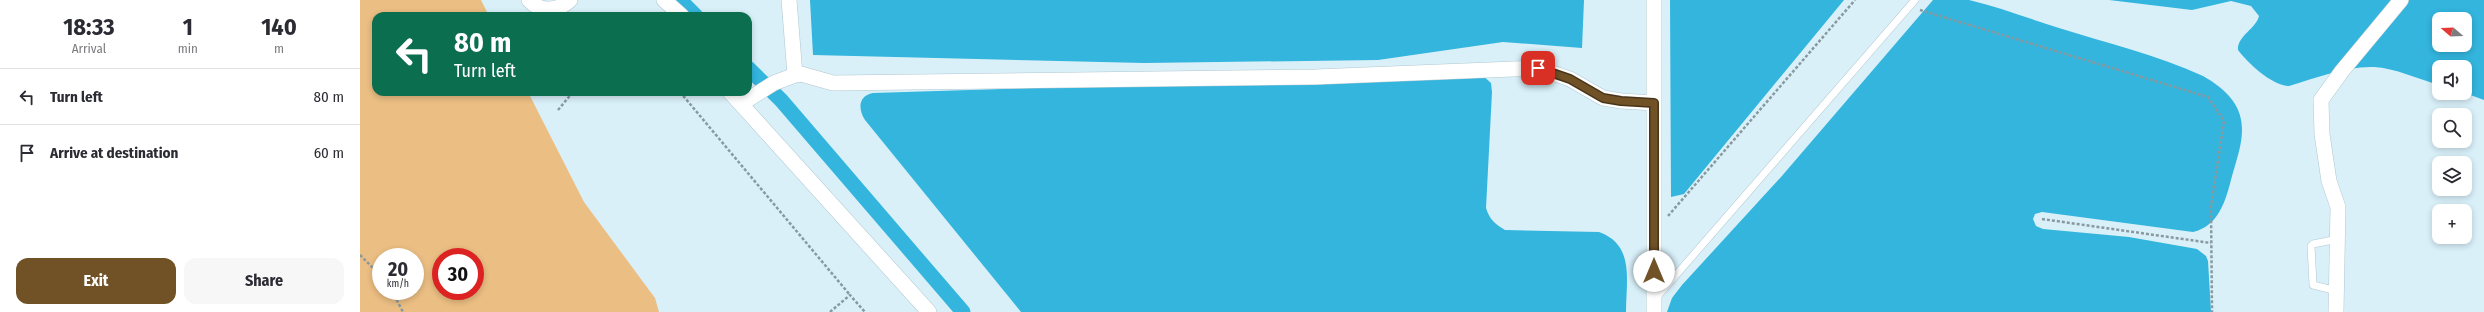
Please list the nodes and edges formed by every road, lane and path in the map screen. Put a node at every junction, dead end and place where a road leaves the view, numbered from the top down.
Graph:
1 (529, 0) edge
2 (570, 0) edge
3 (664, 0) edge
4 (789, 0) edge
5 (1654, 0) edge
6 (1855, 0) edge
7 (1915, 0) edge
8 (2402, 0) edge
9 (1910, 7) junction
10 (678, 12) edge
11 (794, 75) junction
12 (570, 96) edge
13 (683, 96) edge
14 (734, 96) edge
15 (1654, 103) junction
16 (741, 104) junction
17 (558, 110) dead end
18 (2042, 219) dead end
19 (1654, 227) junction
20 (2338, 239) junction
21 (2211, 243) junction
22 (360, 255) edge
23 (372, 267) edge
24 (2337, 292) junction
25 (850, 295) junction
26 (397, 300) edge
27 (1654, 306) edge
28 (403, 312) edge
29 (830, 312) edge
30 (865, 312) edge
31 (929, 312) edge
32 (2212, 312) edge
33 (2336, 312) edge

1 - 2 street
3 - 10 street
4 - 11 street
5 - 15 street
6 - 19 path
7 - 9 lane
8 - 20 street
9 - 21 path
9 - 27 lane
11 - 15 street
11 - 16 street
12 - 17 path
13 - 25 path
14 - 16 street
15 - 19 street
16 - 31 street
18 - 21 path
19 - 27 street
20 - 24 street
20 - 24 lane
21 - 32 path
22 - 23 path
24 - 33 street
25 - 29 path
25 - 30 path
26 - 28 path

